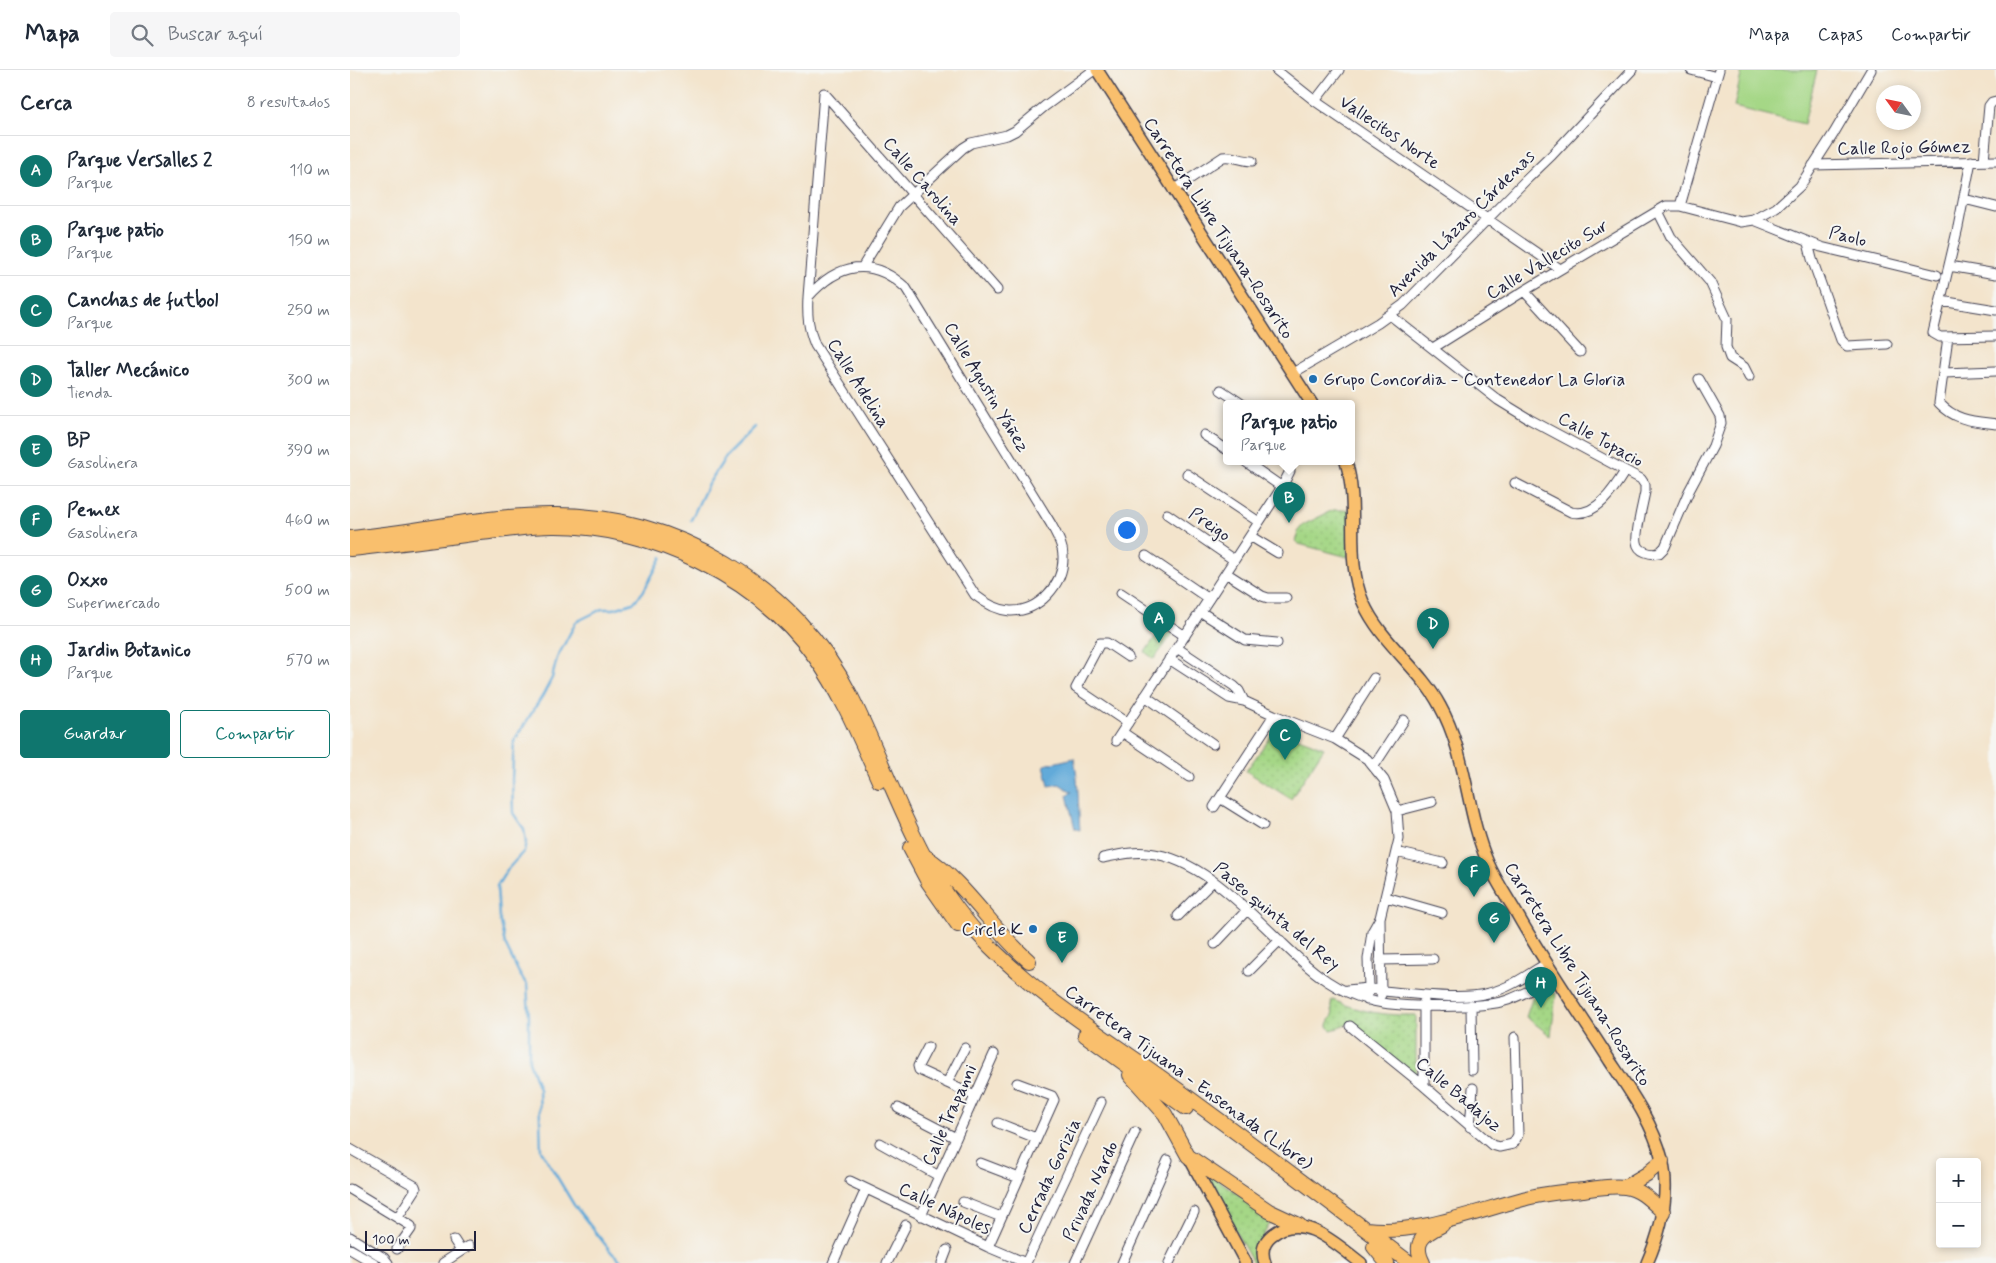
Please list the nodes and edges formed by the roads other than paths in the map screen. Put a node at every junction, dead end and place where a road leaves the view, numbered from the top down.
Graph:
1 (1096, 70) edge
2 (1276, 70) edge
3 (1339, 70) edge
4 (1632, 70) edge
5 (1691, 70) edge
6 (1870, 70) edge
7 (1718, 73) edge
8 (824, 93) joint
9 (1316, 101) junction
10 (1996, 101) edge
11 (1971, 161) junction
12 (1252, 162) dead end
13 (1984, 162) junction
14 (1996, 162) edge
15 (1814, 165) junction
16 (1173, 190) junction
17 (912, 194) junction
18 (1964, 200) junction
19 (1680, 206) junction
20 (1996, 207) edge
21 (1658, 211) junction
22 (1488, 220) junction
23 (1754, 220) junction
24 (1808, 243) junction
25 (863, 266) junction
26 (1949, 266) junction
27 (1560, 269) junction
28 (1996, 274) edge
29 (1937, 275) dead end
30 (997, 290) dead end
31 (1524, 291) junction
32 (808, 297) junction
33 (1941, 301) junction
34 (1996, 310) edge
35 (1390, 315) junction
36 (1996, 336) edge
37 (1948, 337) junction
38 (1887, 344) dead end
39 (1433, 348) junction
40 (1580, 352) dead end
41 (1996, 371) edge
42 (1982, 372) junction
43 (1944, 373) junction
44 (1293, 374) junction
45 (1749, 377) dead end
46 (1699, 379) dead end
47 (1996, 379) edge
48 (1221, 390) dead end
49 (1236, 400) edge
50 (1309, 400) edge
51 (1996, 424) edge
52 (1204, 435) dead end
53 (1223, 447) edge
54 (1250, 465) edge
55 (1289, 465) edge
56 (1347, 465) edge
57 (1625, 471) junction
58 (1187, 474) dead end
59 (1515, 483) dead end
60 (1282, 487) junction
61 (1167, 514) dead end
62 (1259, 522) junction
63 (1250, 536) junction
64 (350, 538) edge
65 (350, 549) edge
66 (1278, 553) dead end
67 (1146, 556) dead end
68 (1234, 560) junction
69 (1226, 572) junction
70 (1121, 593) dead end
71 (1286, 598) dead end
72 (1209, 599) junction
73 (1038, 603) joint
74 (1201, 612) junction
75 (1185, 636) junction
76 (1277, 643) dead end
77 (1176, 648) junction
78 (1128, 657) dead end
79 (1169, 659) junction
80 (1374, 678) dead end
81 (1145, 696) junction
82 (1244, 701) junction
83 (1274, 716) junction
84 (1404, 720) dead end
85 (1128, 723) junction
86 (1122, 732) junction
87 (1335, 739) junction
88 (1116, 741) dead end
89 (1213, 744) dead end
90 (1374, 766) junction
91 (1189, 777) dead end
92 (1220, 798) junction
93 (1432, 802) dead end
94 (1214, 807) dead end
95 (1397, 811) junction
96 (1263, 825) dead end
97 (1396, 852) junction
98 (924, 855) junction
99 (1103, 858) dead end
100 (1443, 863) dead end
101 (1213, 881) junction
102 (1386, 897) junction
103 (1248, 909) junction
104 (1442, 912) dead end
105 (1178, 916) dead end
106 (1380, 918) junction
107 (1280, 940) junction
108 (1215, 944) dead end
109 (1433, 959) dead end
110 (1380, 960) junction
111 (1029, 961) dead end
112 (1547, 963) junction
113 (1249, 971) dead end
114 (1556, 978) junction
115 (1369, 988) junction
116 (1344, 990) junction
117 (1382, 991) junction
118 (1424, 994) junction
119 (1488, 994) junction
120 (1367, 1000) junction
121 (1380, 1003) junction
122 (1492, 1003) junction
123 (1472, 1005) junction
124 (1424, 1006) junction
125 (1350, 1026) dead end
126 (1515, 1038) dead end
127 (928, 1047) dead end
128 (965, 1048) dead end
129 (1107, 1051) junction
130 (994, 1054) dead end
131 (1472, 1070) dead end
132 (947, 1083) junction
133 (1017, 1083) dead end
134 (1424, 1086) junction
135 (1473, 1088) dead end
136 (975, 1096) junction
137 (1101, 1102) dead end
138 (898, 1108) dead end
139 (998, 1123) dead end
140 (1470, 1127) junction
141 (1135, 1132) dead end
142 (956, 1138) junction
143 (1036, 1138) junction
144 (880, 1143) dead end
145 (350, 1149) edge
146 (1188, 1156) junction
147 (1168, 1160) dead end
148 (1662, 1161) junction
149 (980, 1163) dead end
150 (939, 1176) junction
151 (1019, 1178) junction
152 (850, 1181) dead end
153 (1625, 1187) junction
154 (866, 1189) junction
155 (351, 1193) edge
156 (963, 1202) dead end
157 (1194, 1212) dead end
158 (1663, 1212) junction
159 (921, 1216) junction
160 (398, 1217) junction
161 (1001, 1217) junction
162 (1456, 1218) junction
163 (906, 1225) dead end
164 (1299, 1225) junction
165 (1366, 1229) junction
166 (350, 1238) edge
167 (454, 1240) dead end
168 (988, 1247) junction
169 (1374, 1247) junction
170 (350, 1249) edge
171 (397, 1249) dead end
172 (948, 1250) dead end
173 (384, 1261) edge
174 (374, 1263) edge
175 (442, 1263) edge
176 (833, 1263) edge
177 (887, 1263) edge
178 (942, 1263) edge
179 (1026, 1263) edge
180 (1075, 1263) edge
181 (1122, 1263) edge
182 (1169, 1263) edge
183 (1246, 1263) edge
184 (1265, 1263) edge
185 (1361, 1263) edge
186 (1387, 1263) edge
187 (1395, 1263) edge
188 (1410, 1263) edge
189 (1423, 1263) edge
190 (1647, 1263) edge

1 - 16 main road, Carretera Libre Tijuana-Rosarito
1 - 17 street
2 - 9 street, Vallecitos Norte
3 - 9 street
4 - 22 street, Avenida Lázaro Cárdenas
5 - 7 street
6 - 15 street
7 - 19 street
8 - 17 street, Calle Carolina
8 - 32 street, Calle Adelina
9 - 22 street, Vallecitos Norte
10 - 13 street
11 - 13 street, Calle Rojo Gómez
11 - 15 street, Calle Rojo Gómez
11 - 18 street
12 - 16 street
13 - 14 street, Calle Rojo Gómez
15 - 23 street
16 - 44 main road, Carretera Libre Tijuana-Rosarito
17 - 25 street
17 - 30 street, Calle Carolina
18 - 20 street
18 - 26 street
19 - 21 street, Calle Vallecito Sur
19 - 23 street
21 - 27 street, Calle Vallecito Sur
21 - 45 street
22 - 27 street, Vallecitos Norte
22 - 35 street, Avenida Lázaro Cárdenas
23 - 24 street, Paolo
24 - 29 street, Paolo
24 - 38 street
25 - 32 street
25 - 73 street, Calle Agustin Yáñez
26 - 28 street
26 - 33 street
27 - 31 street, Calle Vallecito Sur
31 - 39 street, Calle Vallecito Sur
31 - 40 street
32 - 73 street, Calle Adelina
33 - 34 street
33 - 37 street
35 - 39 street, Calle Topacio
35 - 44 street, Avenida Lázaro Cárdenas
36 - 37 street
37 - 43 street
39 - 57 street, Calle Topacio
41 - 42 street
42 - 43 street
42 - 47 street
43 - 51 street
44 - 50 main road, Carretera Libre Tijuana-Rosarito
46 - 57 street, Calle Topacio
48 - 49 street
52 - 53 street
54 - 60 street
55 - 60 street
56 - 112 main road, Carretera Libre Tijuana-Rosarito
57 - 59 street
58 - 62 street
60 - 62 street
61 - 68 street, Preigo
62 - 63 street
63 - 66 street
63 - 68 street
64 - 98 highway, Carretera Tijuana - Ensenada (Libre)
65 - 129 highway, Carretera Tijuana - Ensenada (Libre)
67 - 72 street
68 - 69 street
69 - 71 street
69 - 72 street
70 - 75 street
72 - 74 street
74 - 75 street
74 - 76 street
75 - 77 street
77 - 79 street
77 - 82 street
78 - 85 street
79 - 81 street
79 - 82 street
80 - 87 street
81 - 85 street
81 - 89 street
82 - 83 street
83 - 87 street
83 - 92 street
84 - 90 street
85 - 86 street
86 - 88 street
86 - 91 street
87 - 90 street
90 - 95 street
92 - 94 street
92 - 96 street
93 - 95 street
95 - 97 street
97 - 100 street
97 - 102 street
98 - 111 highway
98 - 165 highway, Carretera Tijuana - Ensenada (Libre)
99 - 101 street, Paseo quinta del Rey
101 - 103 street, Paseo quinta del Rey
101 - 105 street
102 - 104 street
102 - 106 street
103 - 107 street, Paseo quinta del Rey
103 - 108 street
106 - 110 street
106 - 115 street
107 - 113 street
107 - 116 street, Paseo quinta del Rey
109 - 110 street
110 - 117 street
112 - 114 main road, Carretera Libre Tijuana-Rosarito
112 - 119 street
114 - 122 street, Paseo quinta del Rey
114 - 148 main road, Carretera Libre Tijuana-Rosarito
115 - 116 street
115 - 117 street
115 - 120 street
116 - 120 street, Paseo quinta del Rey
117 - 118 street
117 - 121 street
118 - 119 street
118 - 124 street
119 - 122 street
120 - 121 street, Paseo quinta del Rey
121 - 124 street, Paseo quinta del Rey
122 - 123 street, Paseo quinta del Rey
123 - 124 street, Paseo quinta del Rey
123 - 131 street
124 - 134 street
125 - 134 street, Calle Badajoz
126 - 140 street, Calle Badajoz
127 - 132 street
128 - 132 street
129 - 146 highway
129 - 169 highway, Carretera Tijuana - Ensenada (Libre)
130 - 136 street, Calle Trapanni
132 - 136 street
133 - 143 street
134 - 140 street, Calle Badajoz
135 - 140 street
136 - 142 street, Calle Trapanni
137 - 179 street, Cerrada Gorizia
138 - 142 street
139 - 143 street
141 - 180 street, Privada Nardo
142 - 150 street, Calle Trapanni
143 - 151 street
144 - 150 street
145 - 160 street
146 - 164 highway
146 - 183 main road
147 - 181 street
148 - 153 highway
148 - 158 main road, Carretera Libre Tijuana-Rosarito
149 - 151 street
150 - 159 street, Calle Trapanni
151 - 161 street
152 - 154 street, Calle Nápoles
153 - 158 highway
153 - 162 highway
154 - 159 street, Calle Nápoles
154 - 176 street
155 - 160 street
156 - 161 street
157 - 182 street
158 - 190 main road, Carretera Libre Tijuana-Rosarito
159 - 168 street, Calle Nápoles
160 - 171 street
161 - 168 street
162 - 165 highway
162 - 189 highway
163 - 177 street
164 - 184 main road
164 - 185 main road
165 - 188 highway, Carretera Tijuana - Ensenada (Libre)
166 - 173 street
167 - 175 street
168 - 179 street, Calle Nápoles
169 - 186 highway
169 - 187 highway, Carretera Tijuana - Ensenada (Libre)
170 - 174 street
172 - 178 street

